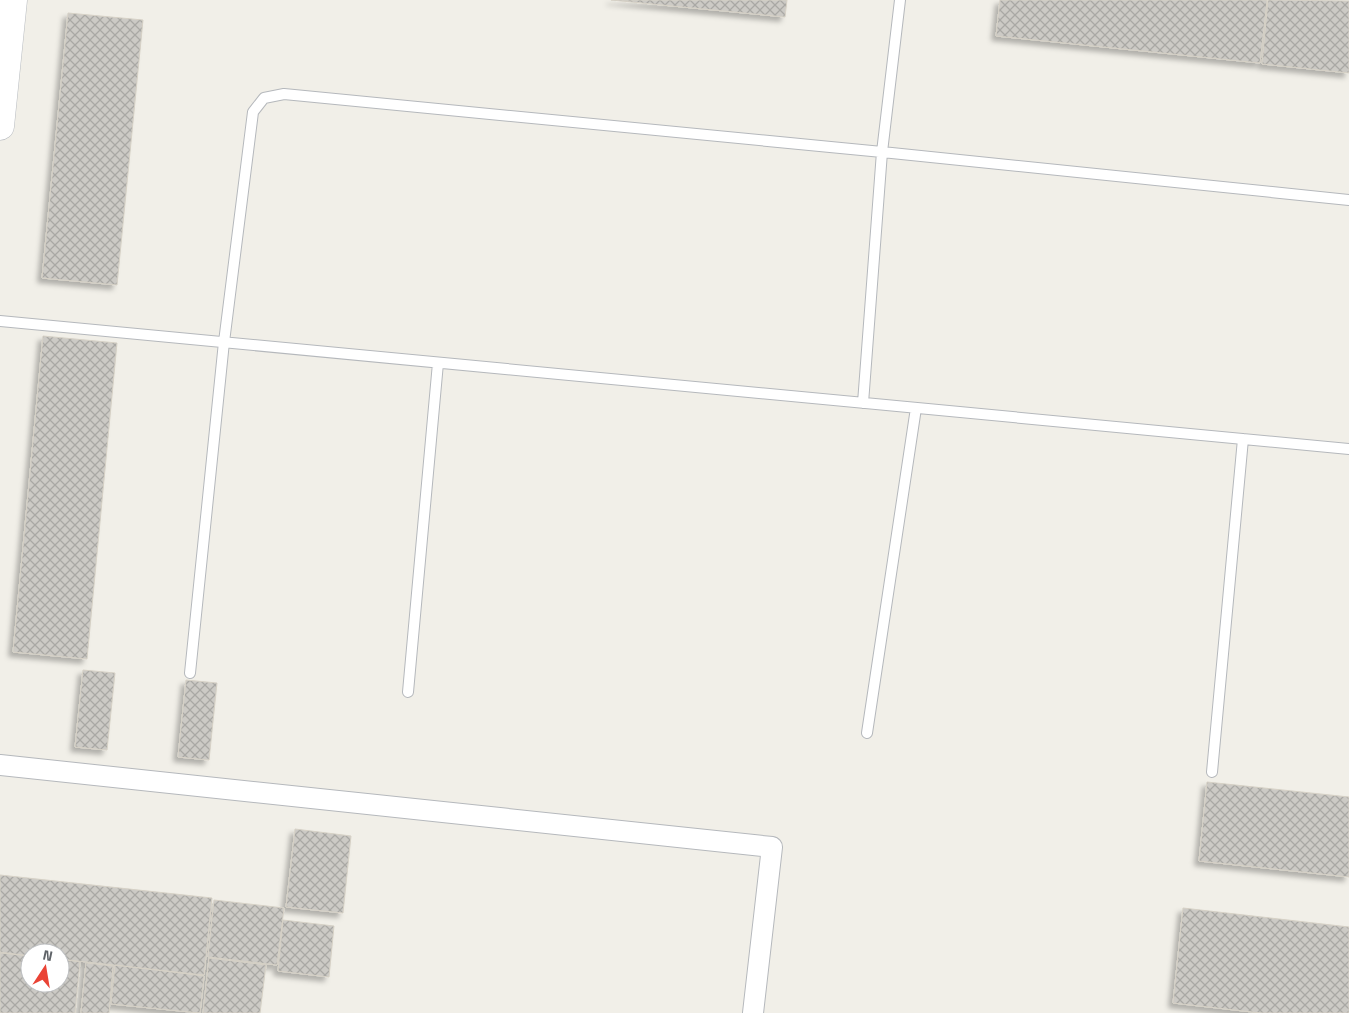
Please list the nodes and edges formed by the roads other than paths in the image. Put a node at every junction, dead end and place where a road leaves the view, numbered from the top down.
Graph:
1 (13, 0) edge
2 (900, 0) edge
3 (0, 118) edge
4 (882, 152) junction
5 (1349, 200) edge
6 (0, 320) edge
7 (224, 342) junction
8 (438, 363) junction
9 (863, 403) junction
10 (916, 408) junction
11 (1243, 439) junction
12 (1349, 449) edge
13 (190, 672) dead end
14 (408, 692) dead end
15 (867, 733) dead end
16 (0, 765) edge
17 (1212, 772) dead end
18 (754, 1013) edge

1 - 3 street
2 - 4 lane
4 - 5 lane
4 - 7 lane
4 - 9 lane
6 - 7 lane
7 - 8 lane
7 - 13 lane
8 - 9 lane
8 - 14 lane
9 - 10 lane
10 - 11 lane
10 - 15 lane
11 - 12 lane
11 - 17 lane
16 - 18 street

